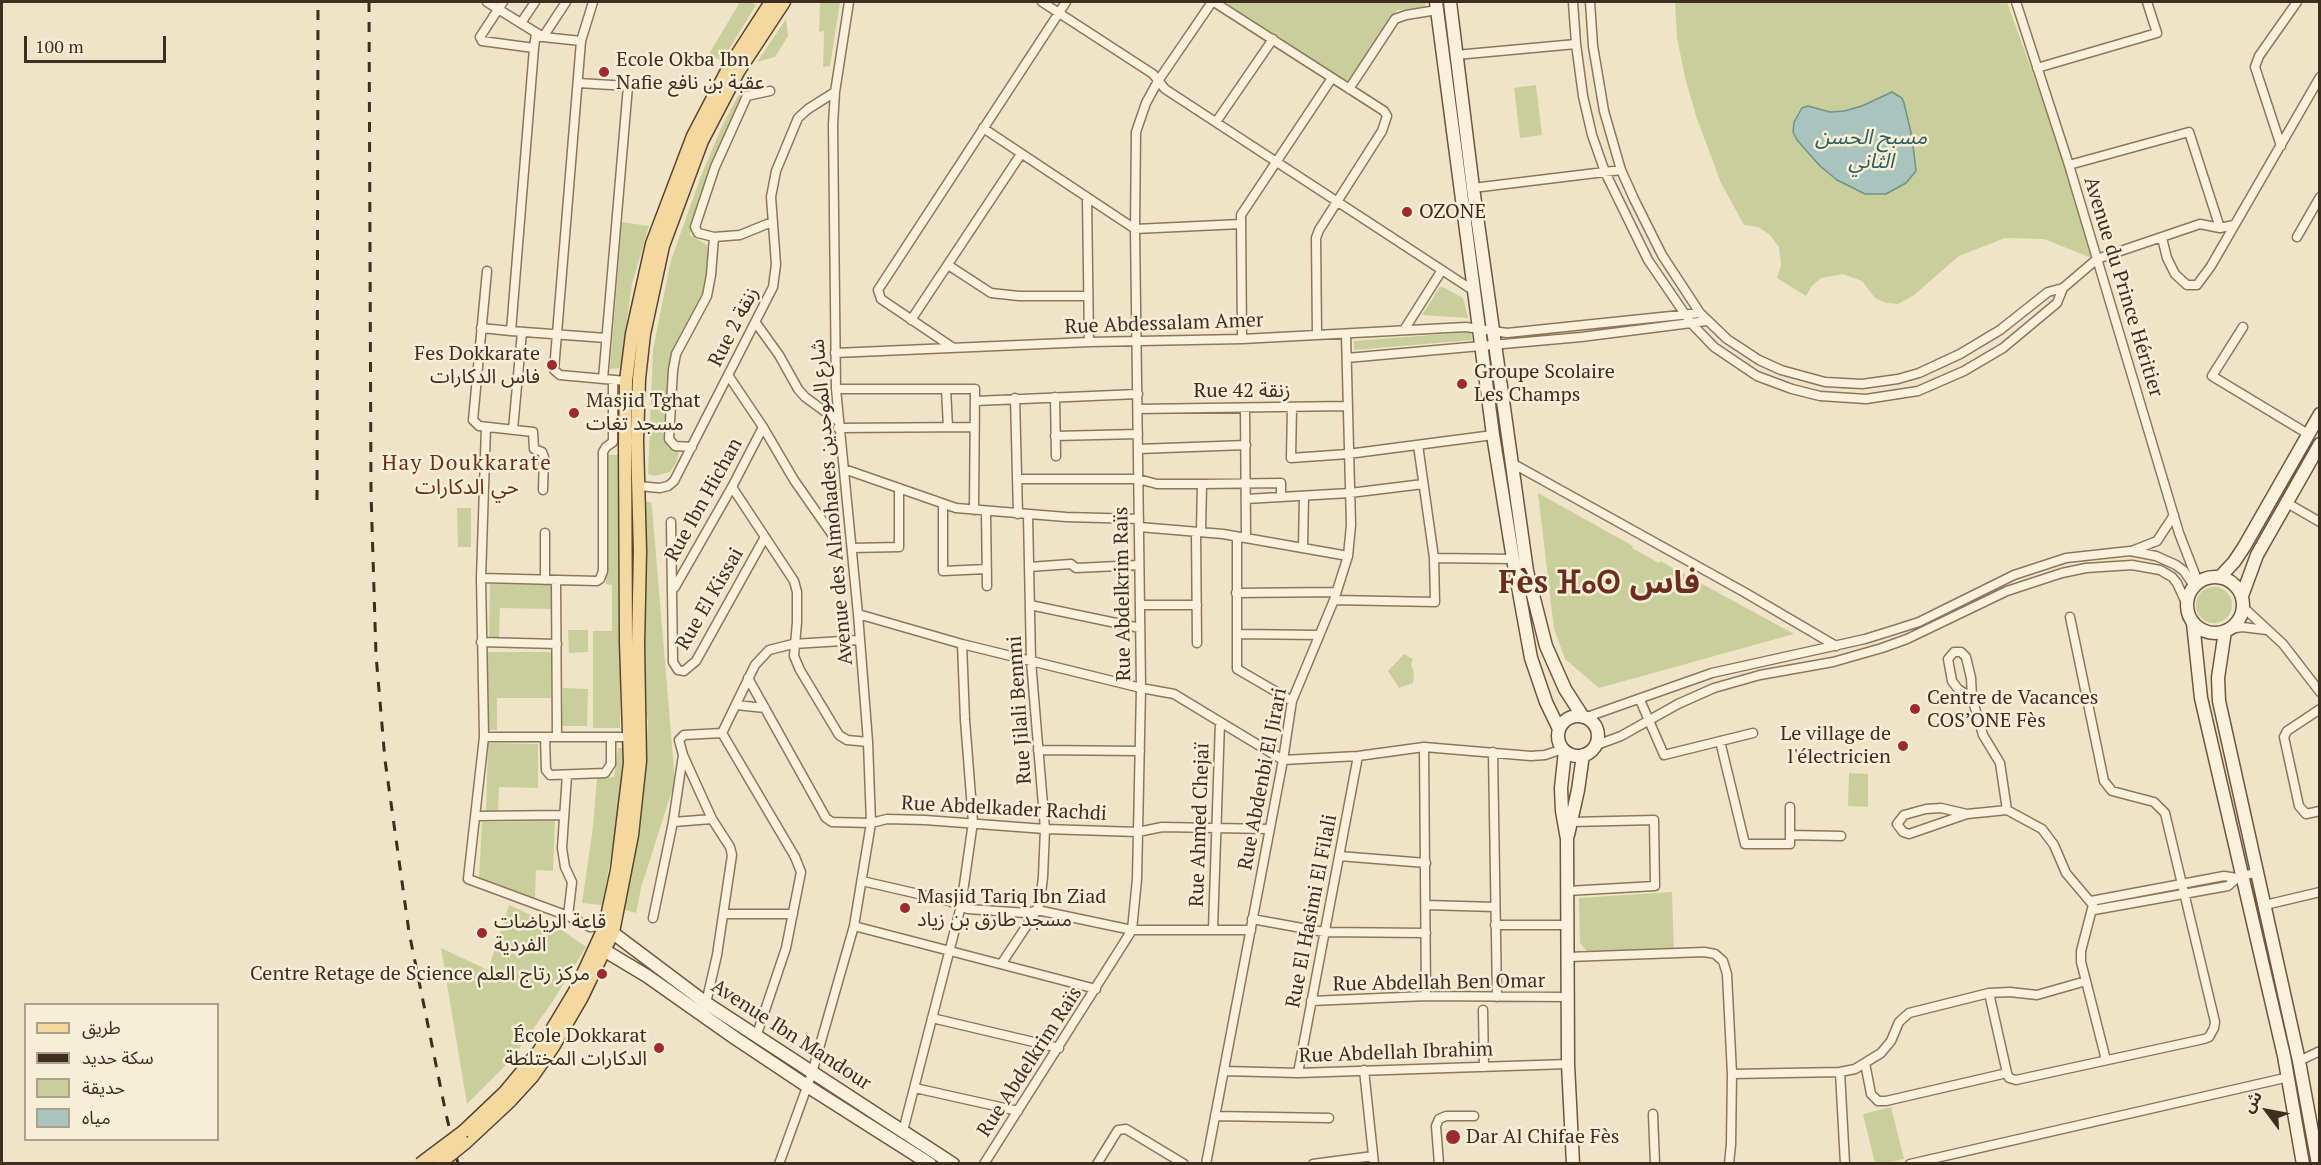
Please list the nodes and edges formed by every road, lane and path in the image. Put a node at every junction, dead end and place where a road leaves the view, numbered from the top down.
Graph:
1 (487, 2) edge
2 (535, 2) edge
3 (566, 2) edge
4 (593, 2) edge
5 (771, 2) edge
6 (784, 2) edge
7 (849, 2) edge
8 (1042, 2) edge
9 (1066, 2) edge
10 (1213, 2) edge
11 (1450, 2) edge
12 (1574, 2) edge
13 (1590, 2) edge
14 (2016, 2) edge
15 (2147, 2) edge
16 (2297, 2) edge
17 (501, 5) edge
18 (1436, 6) edge
19 (1058, 13) junction
20 (521, 23) junction
21 (538, 36) junction
22 (1273, 39) junction
23 (581, 41) junction
24 (1576, 44) junction
25 (534, 48) junction
26 (1456, 55) junction
27 (2037, 68) junction
28 (2319, 77) edge
29 (1332, 78) junction
30 (1158, 81) junction
31 (578, 83) junction
32 (1349, 88) junction
33 (770, 91) dead end
34 (835, 92) junction
35 (1216, 122) junction
36 (983, 128) junction
37 (2281, 146) junction
38 (1021, 154) junction
39 (1277, 162) junction
40 (2069, 165) junction
41 (1621, 170) junction
42 (1605, 172) junction
43 (1473, 188) junction
44 (2319, 197) edge
45 (1087, 198) junction
46 (1337, 201) junction
47 (771, 222) junction
48 (1241, 224) junction
49 (2234, 225) junction
50 (1135, 228) junction
51 (2220, 228) junction
52 (714, 237) junction
53 (2296, 237) dead end
54 (2162, 238) junction
55 (2097, 259) junction
56 (948, 265) junction
57 (1442, 270) junction
58 (487, 271) dead end
59 (2063, 288) junction
60 (1474, 291) junction
61 (1088, 296) junction
62 (1700, 313) junction
63 (1684, 315) junction
64 (911, 320) junction
65 (1707, 321) junction
66 (756, 323) junction
67 (1690, 323) junction
68 (2243, 327) dead end
69 (481, 328) junction
70 (1479, 329) junction
71 (1404, 330) junction
72 (511, 331) junction
73 (522, 332) junction
74 (1995, 333) junction
75 (1346, 334) junction
76 (1317, 335) junction
77 (557, 336) junction
78 (606, 338) junction
79 (1494, 338) junction
80 (1242, 339) junction
81 (1089, 342) junction
82 (1137, 342) junction
83 (1482, 345) junction
84 (952, 347) junction
85 (2003, 348) junction
86 (835, 352) junction
87 (1347, 358) junction
88 (728, 375) junction
89 (603, 380) junction
90 (613, 381) junction
91 (626, 381) junction
92 (836, 389) junction
93 (946, 389) junction
94 (1137, 394) junction
95 (1055, 397) junction
96 (1015, 398) junction
97 (975, 400) junction
98 (1346, 406) junction
99 (1292, 407) junction
100 (1245, 408) junction
101 (1138, 409) junction
102 (2319, 414) edge
103 (838, 424) junction
104 (486, 427) junction
105 (763, 427) junction
106 (948, 427) junction
107 (974, 427) junction
108 (513, 429) junction
109 (1138, 434) junction
110 (2308, 434) junction
111 (1493, 435) junction
112 (1055, 436) junction
113 (2319, 444) edge
114 (1246, 445) junction
115 (1418, 445) junction
116 (692, 447) junction
117 (1138, 449) junction
118 (1348, 454) junction
119 (1056, 456) dead end
120 (1511, 462) junction
121 (1498, 463) junction
122 (843, 469) junction
123 (1017, 479) junction
124 (1138, 479) junction
125 (1202, 484) junction
126 (1246, 484) junction
127 (1424, 484) junction
128 (638, 486) junction
129 (732, 487) junction
130 (899, 488) junction
131 (543, 490) dead end
132 (1350, 494) junction
133 (1304, 496) junction
134 (1281, 497) junction
135 (1246, 499) junction
136 (2287, 502) junction
137 (943, 504) junction
138 (974, 510) junction
139 (986, 512) junction
140 (1018, 514) junction
141 (1028, 515) junction
142 (2174, 515) junction
143 (671, 522) dead end
144 (2319, 522) edge
145 (1139, 523) junction
146 (1199, 532) junction
147 (545, 533) dead end
148 (765, 537) junction
149 (1241, 537) junction
150 (836, 540) dead end
151 (852, 548) junction
152 (1303, 548) junction
153 (2130, 551) junction
154 (1348, 556) junction
155 (1434, 558) junction
156 (1513, 559) junction
157 (1139, 565) junction
158 (1029, 567) junction
159 (987, 569) junction
160 (2220, 577) junction
161 (481, 578) junction
162 (545, 580) junction
163 (556, 580) junction
164 (2196, 584) junction
165 (987, 586) dead end
166 (674, 589) junction
167 (1236, 593) junction
168 (1335, 596) junction
169 (2243, 602) junction
170 (1030, 605) junction
171 (1140, 605) junction
172 (1197, 605) junction
173 (2187, 605) junction
174 (858, 614) junction
175 (2070, 617) dead end
176 (2193, 623) junction
177 (1140, 628) junction
178 (2228, 630) junction
179 (2267, 630) junction
180 (1237, 634) junction
181 (1319, 635) junction
182 (859, 640) junction
183 (481, 642) junction
184 (1197, 643) dead end
185 (556, 644) junction
186 (794, 644) junction
187 (962, 644) junction
188 (1836, 646) junction
189 (1031, 661) junction
190 (748, 678) junction
191 (1141, 688) junction
192 (2319, 692) edge
193 (1972, 698) junction
194 (1640, 700) junction
195 (1292, 701) junction
196 (736, 705) junction
197 (765, 708) junction
198 (2319, 709) edge
199 (1585, 717) junction
200 (1649, 721) junction
201 (1220, 722) junction
202 (1559, 729) junction
203 (722, 733) junction
204 (1753, 733) dead end
205 (484, 737) junction
206 (545, 737) junction
207 (557, 737) junction
208 (630, 737) junction
209 (610, 739) junction
210 (1720, 741) junction
211 (868, 742) junction
212 (1594, 746) junction
213 (1424, 747) junction
214 (1038, 750) junction
215 (1564, 750) junction
216 (681, 751) junction
217 (1140, 751) junction
218 (1494, 752) junction
219 (1583, 755) junction
220 (1358, 756) junction
221 (1283, 760) junction
222 (567, 775) junction
223 (1790, 807) dead end
224 (2007, 810) junction
225 (2319, 811) edge
226 (1967, 814) junction
227 (564, 815) junction
228 (477, 816) junction
229 (712, 819) junction
230 (673, 822) junction
231 (973, 822) junction
232 (1571, 822) junction
233 (871, 823) junction
234 (1217, 828) junction
235 (1045, 829) junction
236 (1269, 829) junction
237 (1138, 832) junction
238 (1790, 835) junction
239 (1841, 836) dead end
240 (1567, 839) junction
241 (1339, 856) junction
242 (1426, 862) junction
243 (2257, 872) junction
244 (2241, 877) junction
245 (862, 881) junction
246 (2184, 890) junction
247 (1567, 891) junction
248 (2319, 892) edge
249 (1426, 905) junction
250 (2265, 905) junction
251 (961, 906) junction
252 (2092, 906) junction
253 (1495, 907) junction
254 (1037, 910) junction
255 (724, 914) junction
256 (793, 914) junction
257 (568, 916) junction
258 (653, 918) dead end
259 (1252, 919) junction
260 (1567, 925) junction
261 (854, 926) junction
262 (1495, 926) junction
263 (590, 927) junction
264 (609, 929) junction
265 (1213, 929) junction
266 (1132, 930) junction
267 (1251, 930) junction
268 (1324, 932) junction
269 (1426, 933) junction
270 (601, 949) junction
271 (949, 951) junction
272 (1568, 957) junction
273 (1002, 963) junction
274 (2086, 981) junction
275 (1096, 989) junction
276 (1989, 993) junction
277 (1426, 996) junction
278 (1497, 997) junction
279 (1568, 997) junction
280 (1311, 1001) junction
281 (706, 1004) junction
282 (1484, 1010) dead end
283 (933, 1018) junction
284 (756, 1037) junction
285 (1059, 1048) junction
286 (2319, 1051) edge
287 (2106, 1060) junction
288 (2299, 1061) junction
289 (1864, 1063) junction
290 (1568, 1064) junction
291 (1484, 1067) junction
292 (1364, 1070) junction
293 (1225, 1071) junction
294 (1298, 1072) junction
295 (1840, 1072) junction
296 (812, 1073) junction
297 (2007, 1073) junction
298 (1731, 1074) junction
299 (2289, 1077) junction
300 (807, 1086) junction
301 (915, 1088) junction
302 (1018, 1111) junction
303 (1653, 1114) dead end
304 (1215, 1116) junction
305 (1474, 1116) dead end
306 (1329, 1118) dead end
307 (903, 1131) junction
308 (465, 1137) junction
309 (1374, 1160) edge
310 (1183, 1163) edge
311 (420, 1164) edge
312 (439, 1164) edge
313 (779, 1164) edge
314 (930, 1164) edge
315 (953, 1164) edge
316 (984, 1164) edge
317 (1097, 1164) edge
318 (1206, 1164) edge
319 (1313, 1164) edge
320 (1439, 1164) edge
321 (1573, 1164) edge
322 (1655, 1164) edge
323 (1729, 1164) edge
324 (1845, 1164) edge
325 (1910, 1164) edge
326 (2303, 1164) edge
327 (2318, 1164) edge

1 - 17 street
2 - 20 street
3 - 21 street
4 - 23 street
5 - 91 main road
6 - 128 main road
7 - 34 street, Avenue des Almohades شارع الموحدين
8 - 19 street
9 - 19 street
10 - 22 street
10 - 30 street, Rue Abdelkrim Raïs
11 - 26 street
12 - 24 street
13 - 41 street
14 - 27 street, Avenue du Prince Héritier
15 - 27 street
16 - 37 street
17 - 20 street
17 - 25 street
18 - 32 street
18 - 60 street
19 - 30 street
19 - 36 street
20 - 21 street
21 - 23 street
21 - 25 street
22 - 29 street
22 - 35 street
23 - 31 street
24 - 26 street
24 - 42 street
25 - 72 street
26 - 43 street
27 - 40 street, Avenue du Prince Héritier
28 - 37 street
29 - 32 street
29 - 39 street
30 - 35 street
30 - 50 street, Rue Abdelkrim Raïs
31 - 77 street
31 - 78 street
32 - 46 street
33 - 52 street
34 - 47 street, Rue 2 زنقة
34 - 86 street, Avenue des Almohades شارع الموحدين
35 - 39 street
36 - 38 street
36 - 64 street
37 - 49 street
38 - 45 street
38 - 56 street
39 - 46 street
39 - 48 street
40 - 51 street
40 - 55 street, Avenue du Prince Héritier
41 - 42 street
41 - 62 street
42 - 43 street
42 - 63 street
43 - 79 street
44 - 53 street
45 - 50 street
45 - 61 street
46 - 57 street
46 - 76 street
47 - 52 street
47 - 66 street, Rue 2 زنقة
48 - 50 street
48 - 80 street
49 - 51 street
49 - 54 street
50 - 82 street, Rue Abdelkrim Raïs
51 - 54 street
52 - 116 street
54 - 55 street
55 - 59 street
55 - 142 street, Avenue du Prince Héritier
56 - 61 street
56 - 64 street
57 - 60 street
57 - 71 street
58 - 69 street
59 - 74 street
59 - 85 street
60 - 70 street
61 - 81 street
62 - 63 street
62 - 65 street
63 - 67 street
63 - 79 street
64 - 84 street
65 - 67 street
65 - 74 street
66 - 88 street, Rue 2 زنقة
66 - 103 street
67 - 79 street
67 - 85 street
68 - 110 street
69 - 72 street
69 - 104 street
70 - 71 street, Rue Abdessalam Amer
70 - 79 street, Rue Abdessalam Amer
70 - 83 street
71 - 75 street, Rue Abdessalam Amer
72 - 73 street
73 - 77 street
73 - 108 street
74 - 85 street
75 - 76 street, Rue Abdessalam Amer
75 - 87 street, Rue Abdenbi El Jirari
76 - 80 street, Rue Abdessalam Amer
77 - 78 street
77 - 89 street
78 - 89 street
79 - 83 street
79 - 120 street
80 - 82 street, Rue Abdessalam Amer
81 - 82 street, Rue Abdessalam Amer
81 - 84 street, Rue Abdessalam Amer
82 - 94 street, Rue Abdelkrim Raïs
83 - 87 street
83 - 111 street
84 - 86 street, Rue Abdessalam Amer
86 - 92 street, Avenue des Almohades شارع الموحدين
87 - 98 street, Rue Abdenbi El Jirari
88 - 105 street
88 - 116 street, Rue 2 زنقة
89 - 90 street
90 - 91 street
90 - 163 street
91 - 208 main road
92 - 93 street
92 - 103 street, Avenue des Almohades شارع الموحدين
93 - 97 street
93 - 106 street
94 - 95 street
94 - 101 street, Rue Abdelkrim Raïs
95 - 96 street
95 - 112 street
96 - 97 street
96 - 123 street
97 - 107 street
98 - 99 street, Rue 42 زنقة
98 - 118 street, Rue Abdenbi El Jirari
99 - 100 street, Rue 42 زنقة
99 - 118 street
100 - 101 street, Rue 42 زنقة
100 - 114 street
101 - 109 street, Rue Abdelkrim Raïs
102 - 110 street
103 - 106 street
103 - 122 street, Avenue des Almohades شارع الموحدين
104 - 108 street
104 - 161 street
105 - 129 street, Rue Ibn Hichan
105 - 150 street
106 - 107 street
107 - 138 street
108 - 131 street
109 - 112 street
109 - 117 street, Rue Abdelkrim Raïs
110 - 160 street
111 - 115 street
111 - 121 street
112 - 119 street
113 - 136 street
114 - 117 street
114 - 126 street
115 - 118 street
115 - 127 street
116 - 128 street, Rue 2 زنقة
117 - 124 street, Rue Abdelkrim Raïs
118 - 132 street, Rue Abdenbi El Jirari
120 - 121 street
120 - 188 street
120 - 199 street
121 - 156 street
122 - 130 street
122 - 151 street, Avenue des Almohades شارع الموحدين
123 - 124 street
123 - 140 street
124 - 125 street
124 - 145 street, Rue Abdelkrim Raïs
125 - 126 street
125 - 146 street
126 - 134 street
126 - 135 street
127 - 132 street
127 - 155 street
128 - 264 main road
129 - 148 street
129 - 166 street, Rue Ibn Hichan
130 - 137 street
130 - 151 street
132 - 133 street
132 - 154 street, Rue Abdenbi El Jirari
133 - 134 street
133 - 152 street
134 - 135 street
135 - 149 street
136 - 144 street
136 - 169 street
137 - 138 street
137 - 159 street
138 - 139 street
139 - 140 street
139 - 159 street
140 - 141 street
141 - 145 street
141 - 158 street, Rue Jilali Bennni
142 - 153 street
142 - 164 street, Avenue du Prince Héritier
143 - 166 street
145 - 146 street
145 - 157 street, Rue Abdelkrim Raïs
146 - 149 street
146 - 172 street
147 - 162 street
148 - 166 street, Rue El Kissai
148 - 186 street
149 - 152 street
149 - 167 street
151 - 174 street, Avenue des Almohades شارع الموحدين
152 - 154 street
153 - 164 street
153 - 188 street
154 - 168 street, Rue Abdenbi El Jirari
155 - 156 street
155 - 168 street
156 - 202 street
157 - 158 street
157 - 171 street, Rue Abdelkrim Raïs
158 - 170 street, Rue Jilali Bennni
159 - 165 street
160 - 164 street
160 - 169 street
161 - 162 street
161 - 183 street
162 - 163 street
163 - 185 street
164 - 173 street
167 - 168 street
167 - 180 street
168 - 181 street, Rue Abdenbi El Jirari
169 - 178 street
169 - 179 street
170 - 177 street
170 - 189 street, Rue Jilali Bennni
171 - 172 street
171 - 177 street, Rue Abdelkrim Raïs
172 - 184 street
173 - 176 street
173 - 200 street
174 - 182 street, Avenue des Almohades شارع الموحدين
174 - 187 street
175 - 246 street
176 - 178 street
176 - 244 street
177 - 191 street, Rue Abdelkrim Raïs
178 - 179 street
178 - 243 street
179 - 192 street
180 - 181 street
180 - 195 street
181 - 195 street, Rue Abdenbi El Jirari
182 - 186 street
182 - 211 street, Avenue des Almohades شارع الموحدين
183 - 185 street
183 - 205 street
185 - 207 street
186 - 190 street
186 - 211 street
187 - 189 street
187 - 231 street
188 - 194 street
189 - 191 street
189 - 214 street, Rue Jilali Bennni
190 - 196 street
190 - 197 street, Rue Abdelkader Rachdi
191 - 201 street
191 - 217 street, Rue Abdelkrim Raïs
193 - 193 street
193 - 224 street
194 - 199 street
194 - 200 street
195 - 221 street, Rue Abdenbi El Jirari
196 - 197 street
196 - 203 street
197 - 233 street, Rue Abdelkader Rachdi
198 - 225 street
199 - 202 street
199 - 212 street
200 - 210 street
200 - 212 street
201 - 221 street
201 - 234 street, Rue Ahmed Chejaï
202 - 215 street
203 - 216 street
203 - 256 street
204 - 210 street
205 - 206 street
205 - 228 street
206 - 207 street
206 - 222 street
207 - 209 street
208 - 209 street
208 - 264 main road
209 - 222 street
210 - 238 street
211 - 233 street, Avenue des Almohades شارع الموحدين
212 - 219 street
213 - 218 street
213 - 220 street
213 - 242 street
214 - 217 street
214 - 235 street, Rue Jilali Bennni
215 - 218 street
215 - 219 street
215 - 240 street
216 - 229 street
216 - 230 street
217 - 237 street, Rue Abdelkrim Raïs
218 - 253 street
219 - 232 street
220 - 221 street
220 - 241 street, Rue El Hasimi El Filali
221 - 236 street, Rue Abdenbi El Jirari
222 - 227 street
223 - 238 street
224 - 226 street
224 - 252 street
226 - 226 street
227 - 228 street
227 - 257 street
228 - 257 street
229 - 230 street
229 - 255 street
230 - 258 street
231 - 233 street, Rue Abdelkader Rachdi
231 - 235 street, Rue Abdelkader Rachdi
231 - 251 street
232 - 240 street
232 - 247 street
233 - 245 street, Avenue des Almohades شارع الموحدين
234 - 236 street, Rue Abdelkader Rachdi
234 - 237 street, Rue Abdelkader Rachdi
234 - 265 street, Rue Ahmed Chejaï
235 - 237 street, Rue Abdelkader Rachdi
235 - 254 street, Rue Jilali Bennni
236 - 259 street, Rue Abdenbi El Jirari
237 - 266 street, Rue Abdelkrim Raïs
238 - 239 street
240 - 247 street
241 - 242 street
241 - 268 street, Rue El Hasimi El Filali
242 - 249 street
243 - 244 street
243 - 250 street
244 - 246 street
244 - 299 street
245 - 251 street
245 - 261 street, Avenue des Almohades شارع الموحدين
246 - 252 street
246 - 287 street
247 - 260 street
248 - 250 street
249 - 253 street
249 - 269 street
250 - 288 street
251 - 254 street
251 - 271 street
252 - 274 street
253 - 262 street
254 - 266 street
254 - 273 street, Rue Jilali Bennni
255 - 256 street
255 - 281 street
256 - 284 street
257 - 263 street
259 - 267 street, Rue Abdenbi El Jirari
259 - 268 street
260 - 262 street
260 - 272 street
261 - 271 street
261 - 296 street, Avenue des Almohades شارع الموحدين
262 - 278 street
263 - 264 street
263 - 270 street
264 - 270 main road
264 - 281 street, Avenue Ibn Mandour
265 - 266 street
265 - 267 street
266 - 275 street, Rue Abdelkrim Raïs
267 - 293 street, Rue Abdenbi El Jirari
268 - 269 street
268 - 280 street, Rue El Hasimi El Filali
269 - 277 street
270 - 300 street, Avenue Ibn Mandour
270 - 308 main road
271 - 273 street
271 - 283 street
272 - 279 street
272 - 298 street
273 - 275 street
274 - 276 street
274 - 287 street
275 - 285 street, Rue Abdelkrim Raïs
276 - 289 street
276 - 297 street
277 - 278 street, Rue Abdellah Ben Omar
277 - 280 street, Rue Abdellah Ben Omar
278 - 279 street, Rue Abdellah Ben Omar
279 - 290 street
280 - 294 street, Rue El Hasimi El Filali
281 - 284 street, Avenue Ibn Mandour
282 - 291 street
283 - 285 street
283 - 301 street
284 - 296 street, Avenue Ibn Mandour
285 - 302 street, Rue Abdelkrim Raïs
286 - 288 street
287 - 297 street
288 - 327 street
289 - 295 street
289 - 297 street
290 - 291 street, Rue Abdellah Ibrahim
290 - 321 street
291 - 292 street, Rue Abdellah Ibrahim
292 - 294 street, Rue Abdellah Ibrahim
292 - 309 street
293 - 294 street, Rue Abdellah Ibrahim
293 - 304 street, Rue Abdenbi El Jirari
295 - 298 street
295 - 324 street
296 - 300 street, Avenue des Almohades شارع الموحدين
296 - 307 street, Avenue Ibn Mandour
298 - 323 street
299 - 325 street
299 - 326 street
300 - 313 street, Avenue des Almohades شارع الموحدين
300 - 314 street, Avenue Ibn Mandour
301 - 302 street
301 - 307 street
302 - 316 street, Rue Abdelkrim Raïs
303 - 322 street
304 - 306 street
304 - 318 street, Rue Abdenbi El Jirari
305 - 320 street
307 - 315 street, Avenue Ibn Mandour
308 - 311 main road, bridge
308 - 312 main road, bridge
309 - 319 street
310 - 317 street

